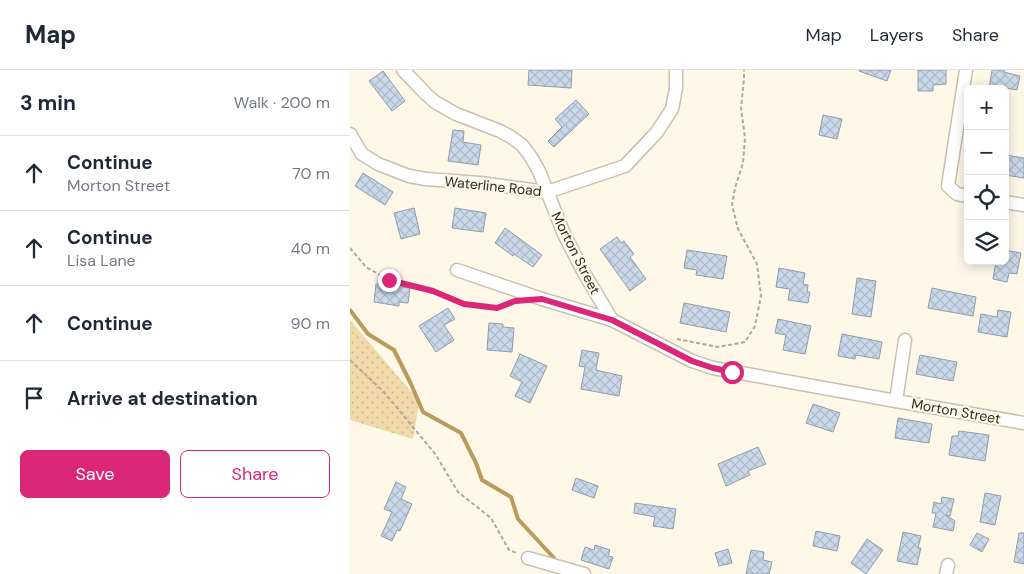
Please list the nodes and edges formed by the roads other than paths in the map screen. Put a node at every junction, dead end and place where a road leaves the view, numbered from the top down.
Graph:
1 (403, 70) edge
2 (676, 70) edge
3 (966, 70) edge
4 (350, 134) edge
5 (547, 192) junction
6 (964, 195) edge
7 (1009, 203) edge
8 (1024, 205) edge
9 (457, 270) dead end
10 (612, 320) junction
11 (905, 340) dead end
12 (896, 401) junction
13 (1024, 423) edge
14 (528, 558) road end
15 (584, 574) edge

1 - 5 street, Morton Street
2 - 5 street, Waterline Road
3 - 6 street
4 - 5 street, Waterline Road
5 - 10 street, Morton Street
7 - 8 street
9 - 10 street
10 - 12 street, Morton Street
11 - 12 street
12 - 13 street, Morton Street
14 - 15 street

